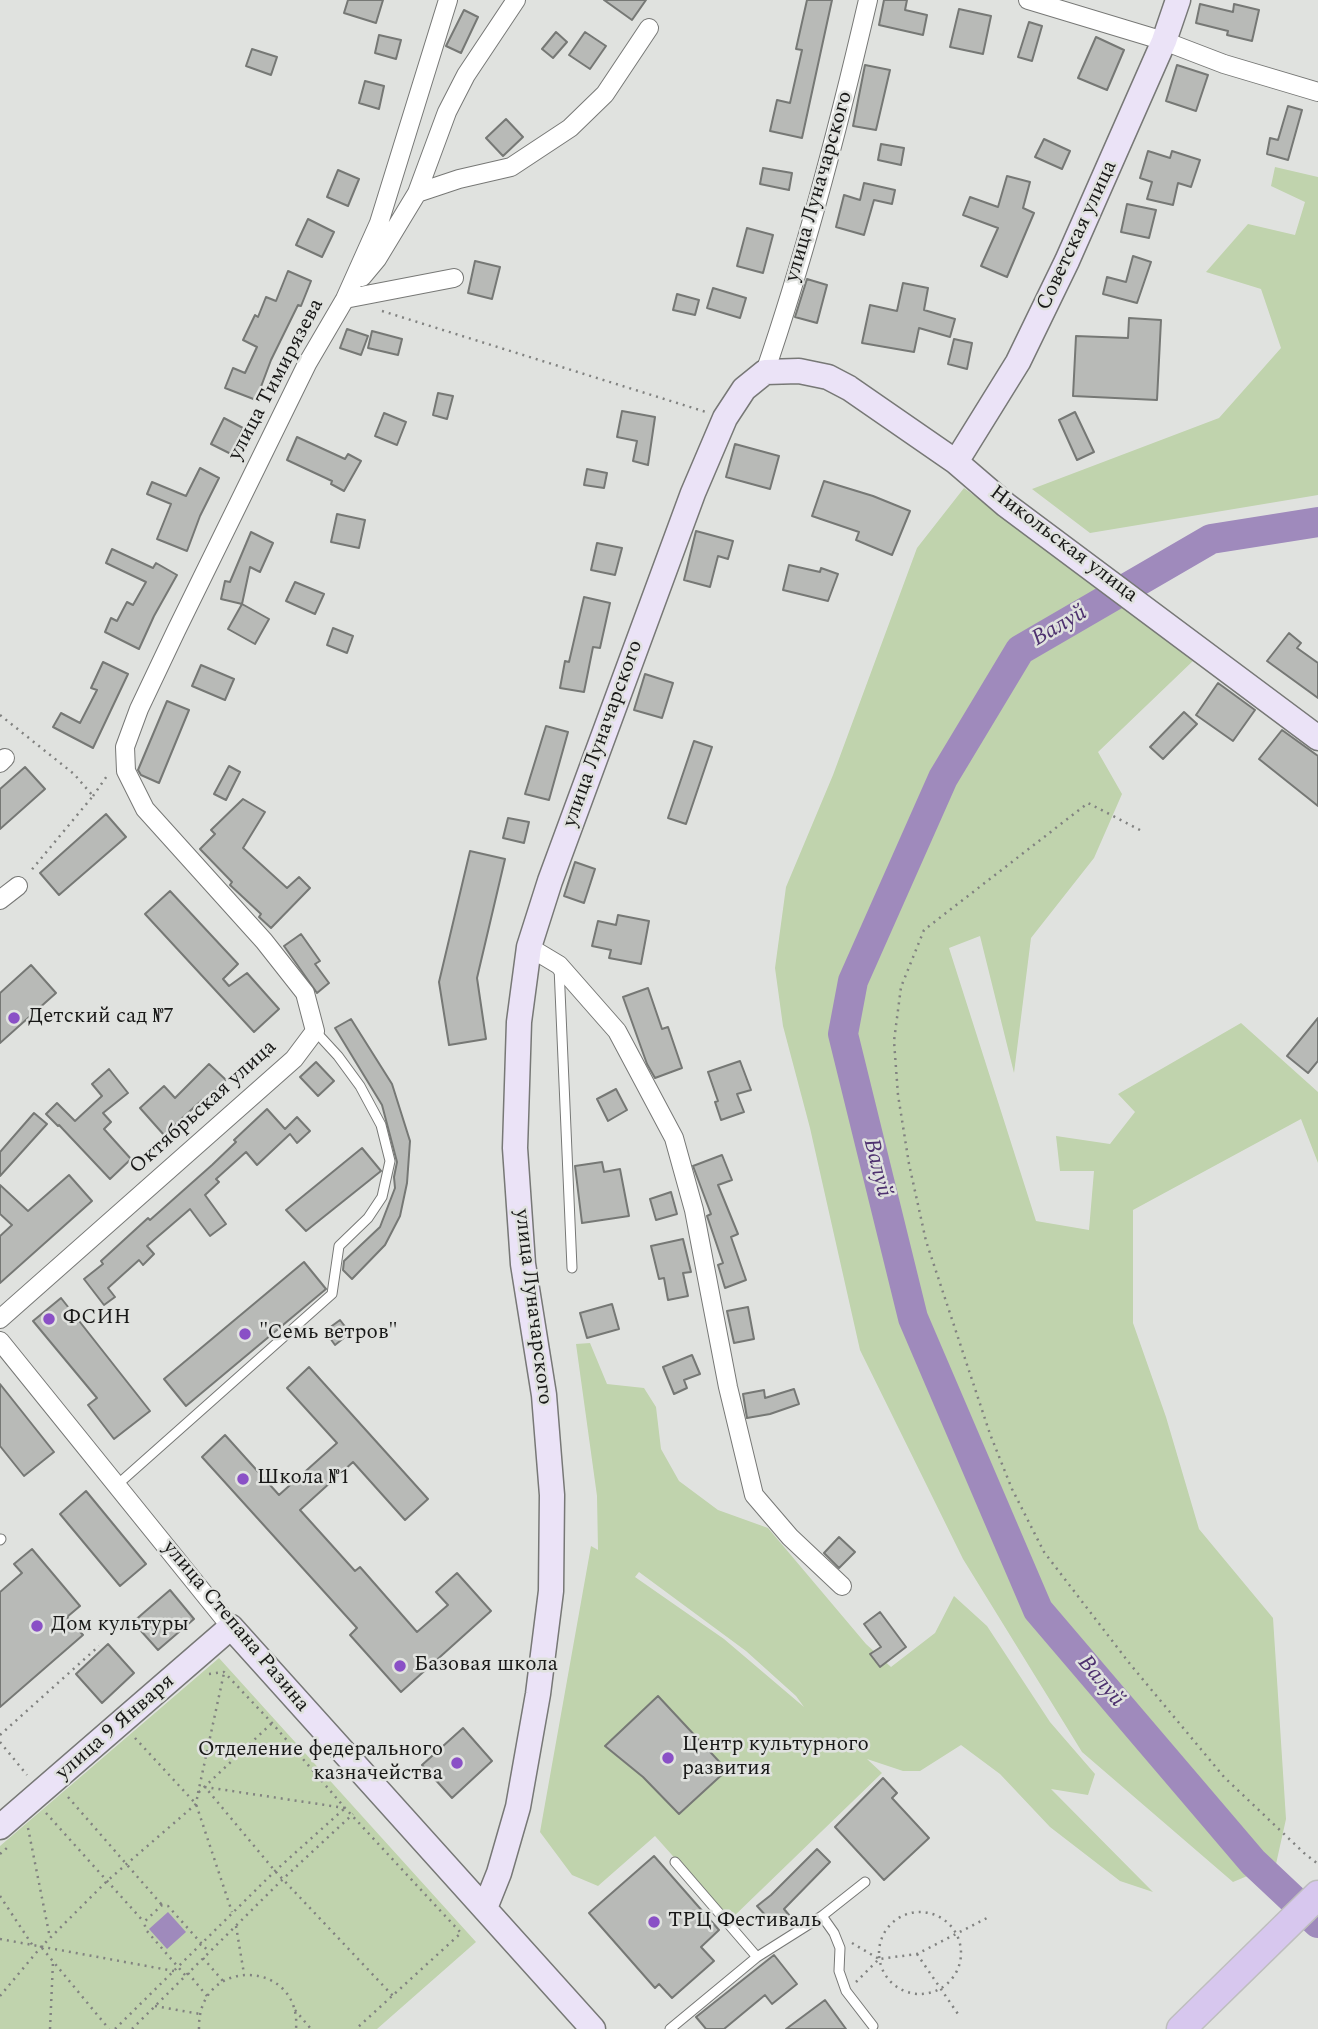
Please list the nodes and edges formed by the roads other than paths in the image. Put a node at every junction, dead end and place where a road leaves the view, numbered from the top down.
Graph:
1 (447, 0) edge
2 (516, 0) edge
3 (868, 0) edge
4 (1028, 0) edge
5 (1178, 0) edge
6 (649, 28) dead end
7 (1164, 41) junction
8 (1318, 92) edge
9 (417, 193) junction
10 (454, 278) dead end
11 (345, 299) junction
12 (765, 372) junction
13 (956, 462) junction
14 (1318, 738) edge
15 (18, 886) road end
16 (0, 900) edge
17 (529, 947) junction
18 (559, 965) junction
19 (315, 1031) junction
20 (572, 1268) dead end
21 (0, 1319) edge
22 (0, 1341) edge
23 (117, 1485) junction
24 (842, 1586) dead end
25 (231, 1628) junction
26 (9, 1837) edge
27 (675, 1863) dead end
28 (865, 1882) dead end
29 (1318, 1895) edge
30 (485, 1909) junction
31 (822, 1916) junction
32 (757, 1957) junction
33 (873, 2026) dead end
34 (593, 2029) edge
35 (670, 2029) edge
36 (1181, 2029) edge

1 - 11 street, улица Тимирязева
2 - 9 street
3 - 12 street, улица Луначарского
4 - 7 street
5 - 7 main road, Советская улица
6 - 9 street
7 - 8 street
7 - 13 main road, Советская улица
9 - 11 street
10 - 11 street
11 - 19 street, улица Тимирязева
12 - 13 main road, Никольская улица
12 - 17 main road, улица Луначарского
13 - 14 main road, Никольская улица
15 - 16 street
17 - 18 street
17 - 30 main road, улица Луначарского
18 - 20 lane
18 - 24 street
19 - 21 street, Октябрьская улица
19 - 23 lane
22 - 23 street, улица Степана Разина
23 - 25 street, улица Степана Разина
25 - 26 main road, улица 9 Января
25 - 30 main road, улица Степана Разина
27 - 32 lane
28 - 31 lane
29 - 36 main road
30 - 34 main road, улица Степана Разина
31 - 32 lane
31 - 33 lane
32 - 35 lane

